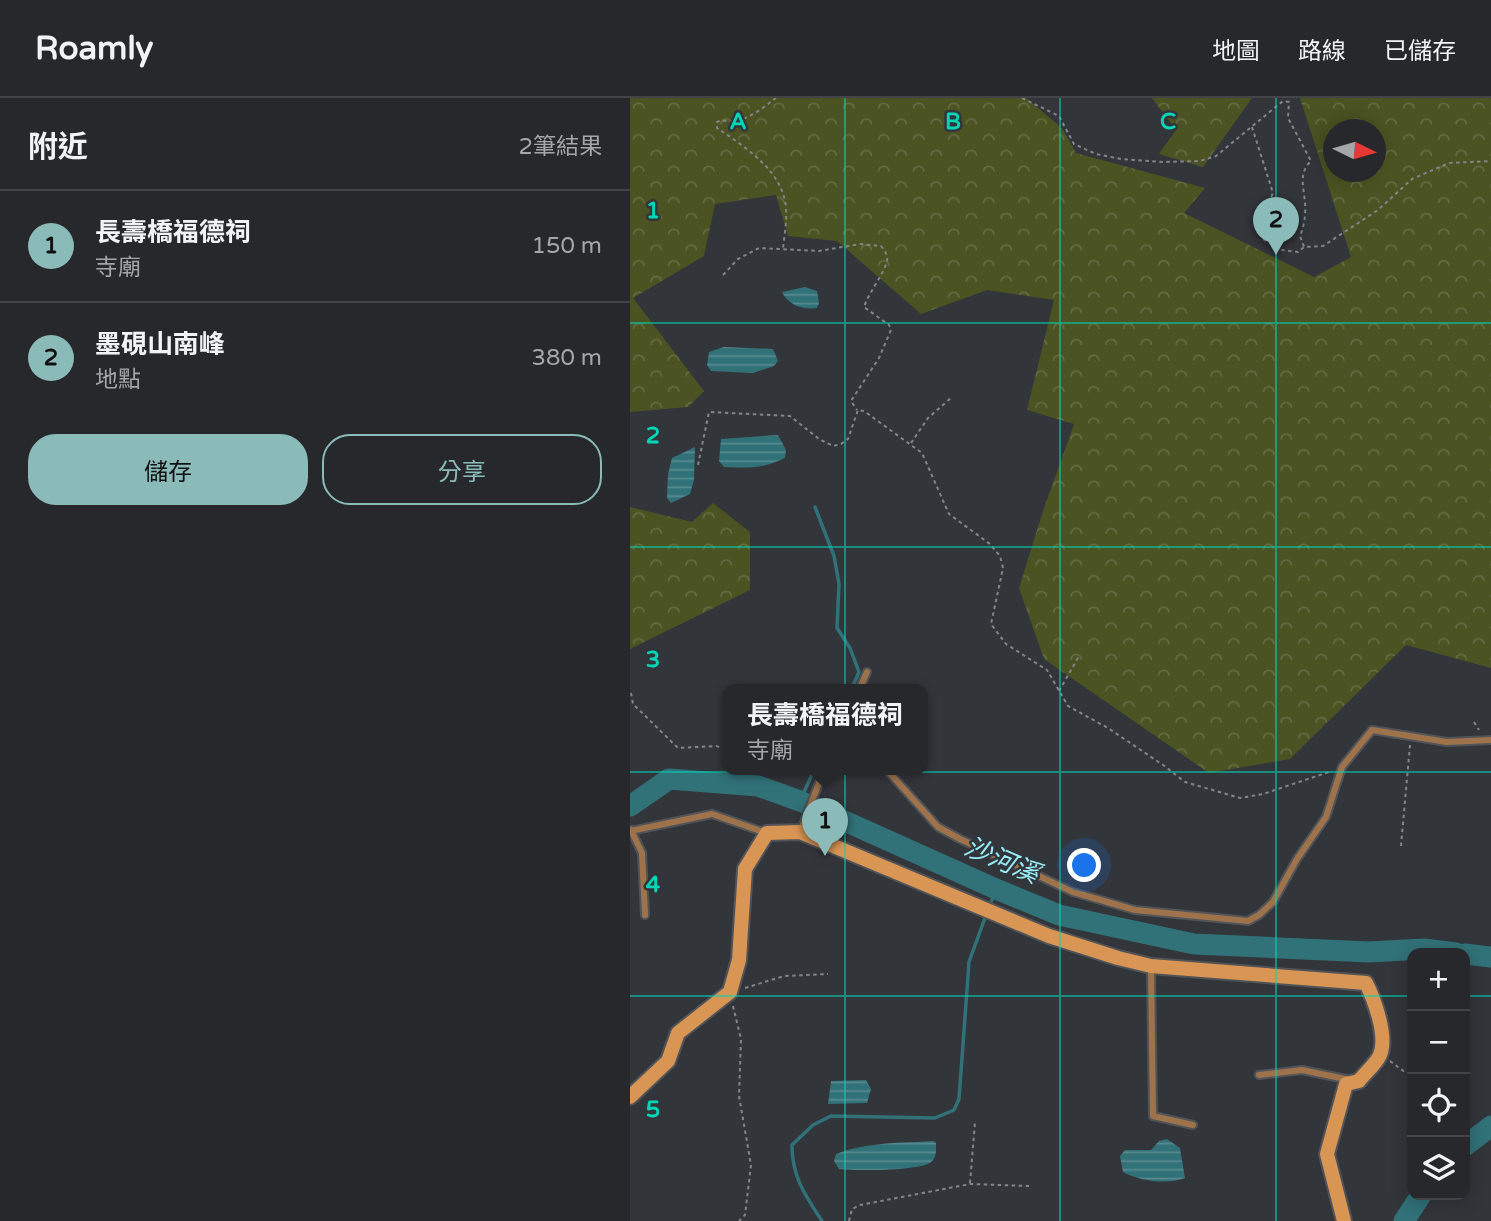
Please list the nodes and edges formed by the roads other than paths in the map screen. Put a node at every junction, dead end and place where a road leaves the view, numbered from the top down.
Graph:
1 (867, 672) dead end
2 (862, 684) edge
3 (1491, 740) edge
4 (822, 775) edge
5 (892, 775) edge
6 (631, 831) edge
7 (800, 832) junction
8 (766, 833) junction
9 (645, 915) dead end
10 (1151, 966) junction
11 (1259, 1075) dead end
12 (1359, 1082) junction
13 (630, 1097) edge
14 (1193, 1125) dead end
15 (1344, 1221) edge

1 - 2 lane
3 - 5 lane
4 - 7 lane
6 - 8 lane
6 - 9 lane
7 - 8 street
7 - 10 street
8 - 13 street
10 - 12 street
10 - 14 lane
11 - 12 lane
12 - 15 street

